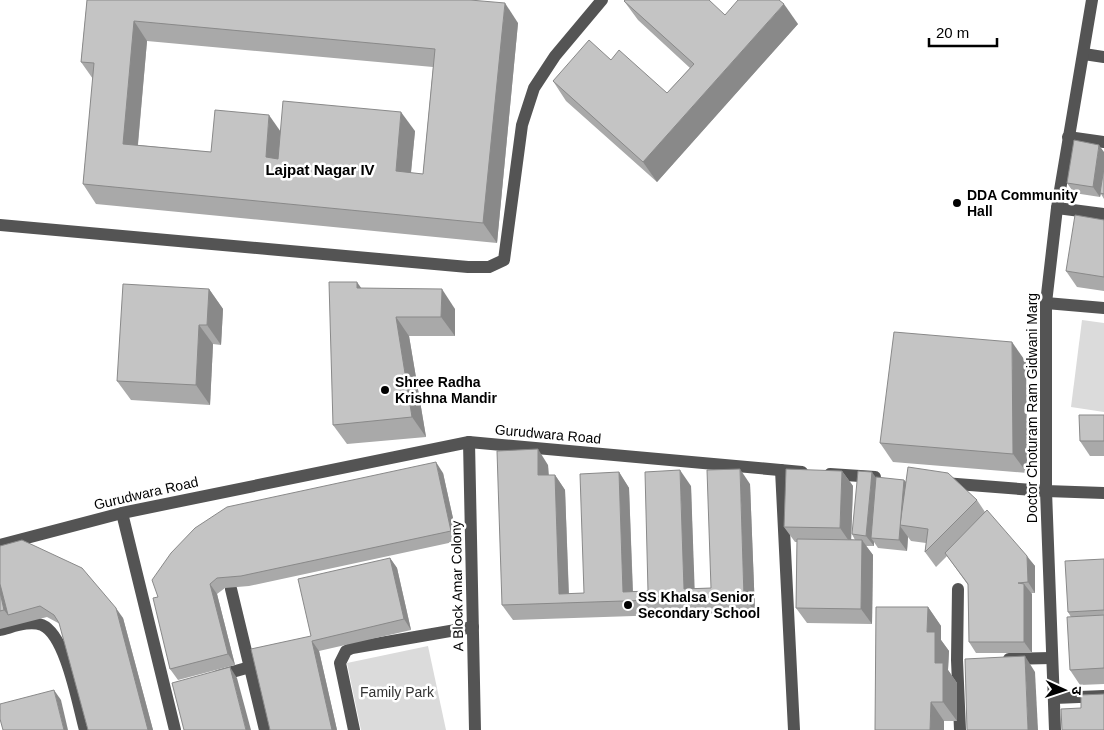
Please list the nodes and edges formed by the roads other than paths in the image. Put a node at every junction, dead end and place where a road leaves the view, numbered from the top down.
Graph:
1 (602, 0) edge
2 (1092, 0) edge
3 (1084, 54) junction
4 (1104, 57) edge
5 (1068, 136) junction
6 (1104, 142) edge
7 (1057, 208) junction
8 (1104, 214) edge
9 (0, 225) edge
10 (1046, 303) junction
11 (1104, 308) edge
12 (469, 442) junction
13 (781, 470) junction
14 (889, 478) edge
15 (928, 482) edge
16 (1046, 491) junction
17 (1104, 493) edge
18 (122, 513) junction
19 (0, 545) edge
20 (231, 589) edge
21 (958, 589) dead end
22 (473, 627) junction
23 (0, 630) edge
24 (1052, 658) junction
25 (995, 660) edge
26 (250, 667) junction
27 (206, 679) edge
28 (180, 687) edge
29 (165, 691) junction
30 (1104, 696) edge
31 (1054, 698) junction
32 (85, 730) edge
33 (174, 730) edge
34 (265, 730) edge
35 (354, 730) edge
36 (475, 730) edge
37 (794, 730) edge
38 (960, 730) edge
39 (1055, 730) edge

1 - 9 street
2 - 3 street, Doctor Choturam Ram Gidwani Marg
3 - 4 street
3 - 5 street, Doctor Choturam Ram Gidwani Marg
5 - 6 street
5 - 7 street, Doctor Choturam Ram Gidwani Marg
7 - 8 street
7 - 10 street, Doctor Choturam Ram Gidwani Marg
10 - 11 street
10 - 16 street, Doctor Choturam Ram Gidwani Marg
12 - 13 street, Gurudwara Road
12 - 18 street, Gurudwara Road
12 - 22 street, A Block Amar Colony
13 - 14 street, Gurudwara Road
13 - 37 street
15 - 16 street
16 - 17 street
16 - 24 street, Doctor Choturam Ram Gidwani Marg
18 - 19 street, Gurudwara Road
18 - 29 street
20 - 26 street
21 - 38 street
22 - 35 street
22 - 36 street, A Block Amar Colony
23 - 32 street
24 - 25 street
24 - 31 street, Doctor Choturam Ram Gidwani Marg
26 - 27 street
26 - 34 street
28 - 29 street
29 - 33 street
30 - 31 street
31 - 39 street, Doctor Choturam Ram Gidwani Marg

